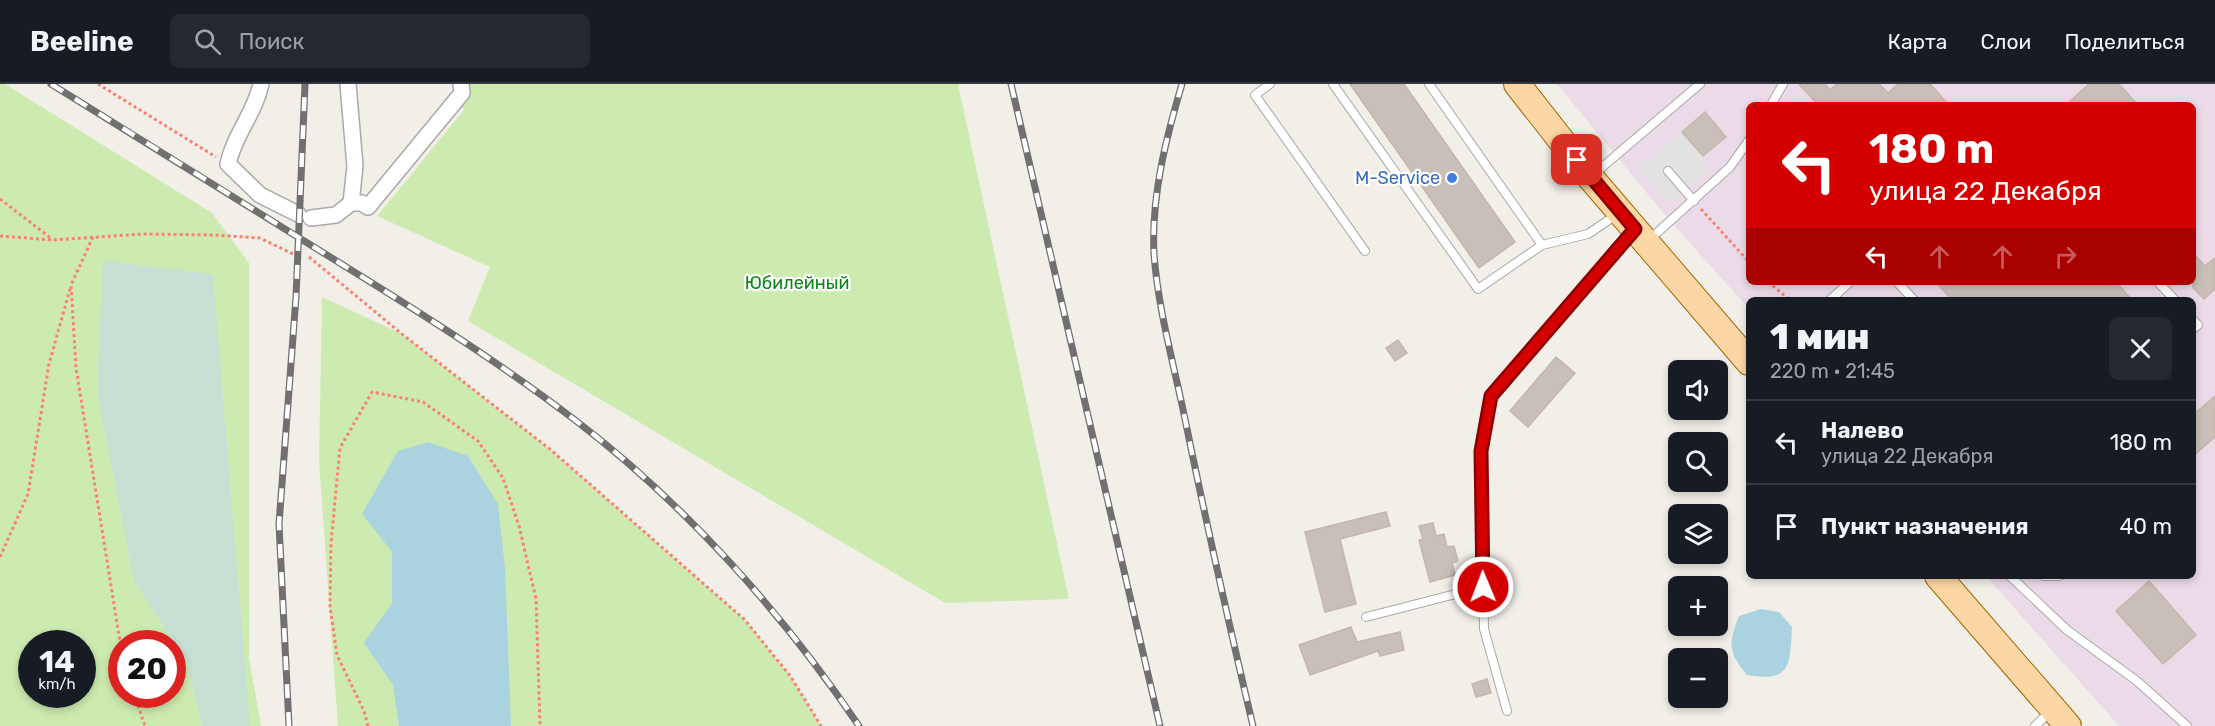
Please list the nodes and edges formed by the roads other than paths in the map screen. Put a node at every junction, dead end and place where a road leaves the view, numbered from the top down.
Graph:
1 (261, 84) edge
2 (348, 84) edge
3 (461, 84) edge
4 (1270, 84) edge
5 (1333, 84) edge
6 (1429, 84) edge
7 (1517, 84) edge
8 (1700, 84) edge
9 (1783, 84) edge
10 (1773, 102) edge
11 (1746, 144) edge
12 (1668, 171) dead end
13 (1590, 177) junction
14 (1694, 201) junction
15 (351, 203) junction
16 (1634, 228) junction
17 (1542, 245) junction
18 (1365, 251) dead end
19 (1847, 285) edge
20 (1900, 285) edge
21 (2161, 285) edge
22 (1833, 297) edge
23 (1911, 297) edge
24 (2172, 297) edge
25 (1746, 359) edge
26 (1941, 579) edge
27 (2013, 579) edge
28 (1483, 587) junction
29 (1366, 617) dead end
30 (1507, 711) dead end
31 (2061, 717) edge
32 (2035, 726) edge
33 (2187, 726) edge

1 - 15 street
2 - 15 street
3 - 15 street
4 - 18 lane
5 - 17 lane
6 - 17 lane
7 - 13 main road
8 - 13 lane
9 - 10 lane
11 - 14 lane
12 - 14 lane
13 - 16 main road
14 - 16 lane
16 - 17 lane
16 - 25 main road
16 - 28 lane
19 - 22 lane
20 - 23 lane
21 - 24 lane
26 - 31 main road
27 - 33 lane
28 - 29 lane
28 - 30 lane
31 - 32 lane

